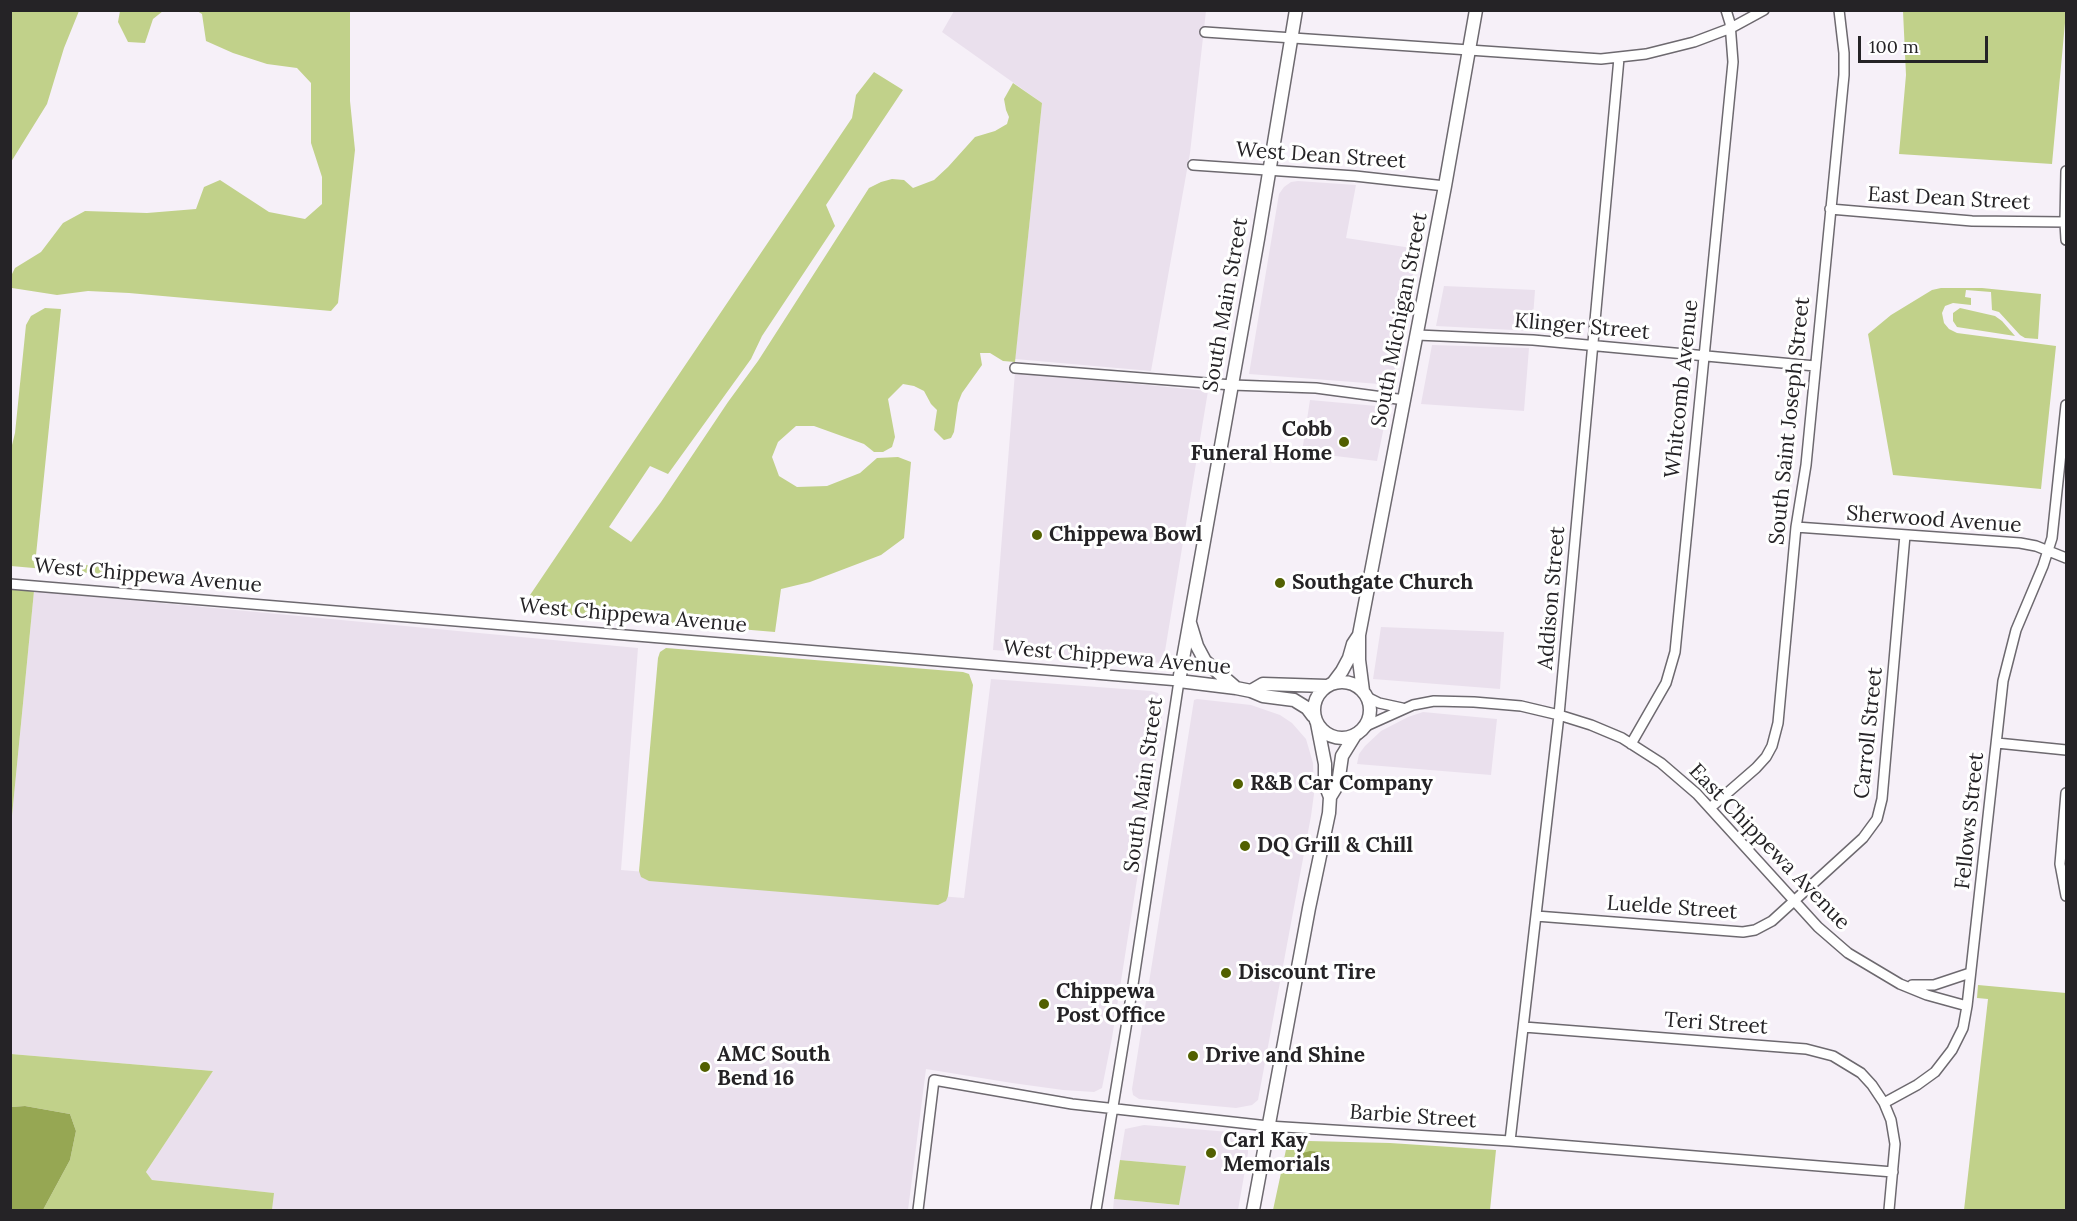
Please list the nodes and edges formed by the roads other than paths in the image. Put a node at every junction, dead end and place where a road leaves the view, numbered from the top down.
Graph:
1 (1296, 10) edge
2 (1476, 10) edge
3 (1726, 10) edge
4 (1764, 10) edge
5 (1839, 10) edge
6 (1731, 28) junction
7 (1204, 32) dead end
8 (1291, 39) junction
9 (1469, 50) junction
10 (1619, 58) junction
11 (1193, 165) dead end
12 (1269, 170) junction
13 (2067, 171) edge
14 (1446, 186) junction
15 (1830, 209) junction
16 (2065, 222) junction
17 (2067, 240) edge
18 (1417, 335) junction
19 (1593, 345) junction
20 (1703, 356) junction
21 (1815, 366) junction
22 (1015, 368) dead end
23 (1232, 385) junction
24 (1405, 400) junction
25 (2067, 405) edge
26 (1796, 527) junction
27 (1905, 535) junction
28 (2049, 550) junction
29 (2067, 558) edge
30 (10, 584) edge
31 (1189, 619) junction
32 (1359, 635) junction
33 (1179, 681) junction
34 (1330, 684) junction
35 (1236, 688) junction
36 (1251, 691) junction
37 (1365, 694) junction
38 (1402, 708) junction
39 (1559, 715) junction
40 (1315, 720) junction
41 (1360, 731) junction
42 (1996, 743) junction
43 (1631, 744) junction
44 (2067, 750) edge
45 (2067, 793) edge
46 (1330, 797) junction
47 (1710, 808) junction
48 (2067, 896) edge
49 (1795, 901) junction
50 (1536, 916) junction
51 (1970, 973) junction
52 (1900, 984) junction
53 (1967, 1006) junction
54 (1524, 1027) junction
55 (1884, 1103) junction
56 (1113, 1109) junction
57 (1268, 1126) junction
58 (1510, 1142) junction
59 (1893, 1172) junction
60 (918, 1210) edge
61 (1096, 1210) edge
62 (1253, 1210) edge
63 (1889, 1210) edge

1 - 8 main road, South Main Street
2 - 9 main road, South Michigan Street
3 - 6 street, Whitcomb Avenue
4 - 6 street
5 - 15 street, South Saint Joseph Street
6 - 10 street
6 - 20 street, Whitcomb Avenue
7 - 8 street
8 - 9 street
8 - 12 main road, South Main Street
9 - 10 street
9 - 14 main road, South Michigan Street
10 - 19 street, Addison Street
11 - 12 street, West Dean Street
12 - 14 street, West Dean Street
12 - 23 main road, South Main Street
13 - 16 street
14 - 18 main road, South Michigan Street
15 - 16 street, East Dean Street
15 - 21 street, South Saint Joseph Street
16 - 17 street
18 - 19 street, Klinger Street
18 - 24 main road, South Michigan Street
19 - 20 street, Klinger Street
19 - 39 street, Addison Street
20 - 21 street, Klinger Street
20 - 43 street, Whitcomb Avenue
21 - 26 street, South Saint Joseph Street
22 - 23 street
23 - 24 street
23 - 31 main road, South Main Street
24 - 32 main road, South Michigan Street
25 - 28 street, Fellows Street
26 - 27 street, Sherwood Avenue
26 - 47 street, South Saint Joseph Street
27 - 28 street, Sherwood Avenue
27 - 49 street, Carroll Street
28 - 29 street, Sherwood Avenue
28 - 42 street, Fellows Street
30 - 33 street, West Chippewa Avenue
31 - 33 main road, South Main Street
31 - 35 main road
32 - 34 main road, South Michigan Street
32 - 37 main road, South Michigan Street
33 - 35 main road, West Chippewa Avenue
33 - 56 street, South Main Street
34 - 36 main road, West Chippewa Avenue
34 - 37 main road
34 - 40 main road
35 - 36 main road, West Chippewa Avenue
36 - 40 main road, West Chippewa Avenue
37 - 38 street, East Chippewa Avenue
37 - 41 main road
38 - 39 street, East Chippewa Avenue
38 - 41 street, East Chippewa Avenue
39 - 43 street, East Chippewa Avenue
39 - 50 street, Addison Street
40 - 41 main road
40 - 46 main road
41 - 46 main road
42 - 44 street
42 - 51 street, Fellows Street
43 - 47 street, East Chippewa Avenue
45 - 48 street
46 - 57 main road
47 - 49 street, East Chippewa Avenue
49 - 50 street, Luelde Street
49 - 52 street, East Chippewa Avenue
50 - 54 street, Addison Street
51 - 52 street, East Chippewa Avenue
51 - 53 street, Fellows Street
52 - 53 street, East Chippewa Avenue
53 - 55 street, Fellows Street
54 - 55 street, Teri Street
54 - 58 street, Addison Street
55 - 59 street
56 - 57 street, Barbie Street
56 - 60 street, Barbie Street
56 - 61 street, South Main Street
57 - 58 street, Barbie Street
57 - 62 main road
58 - 59 street, Barbie Street
59 - 63 street

